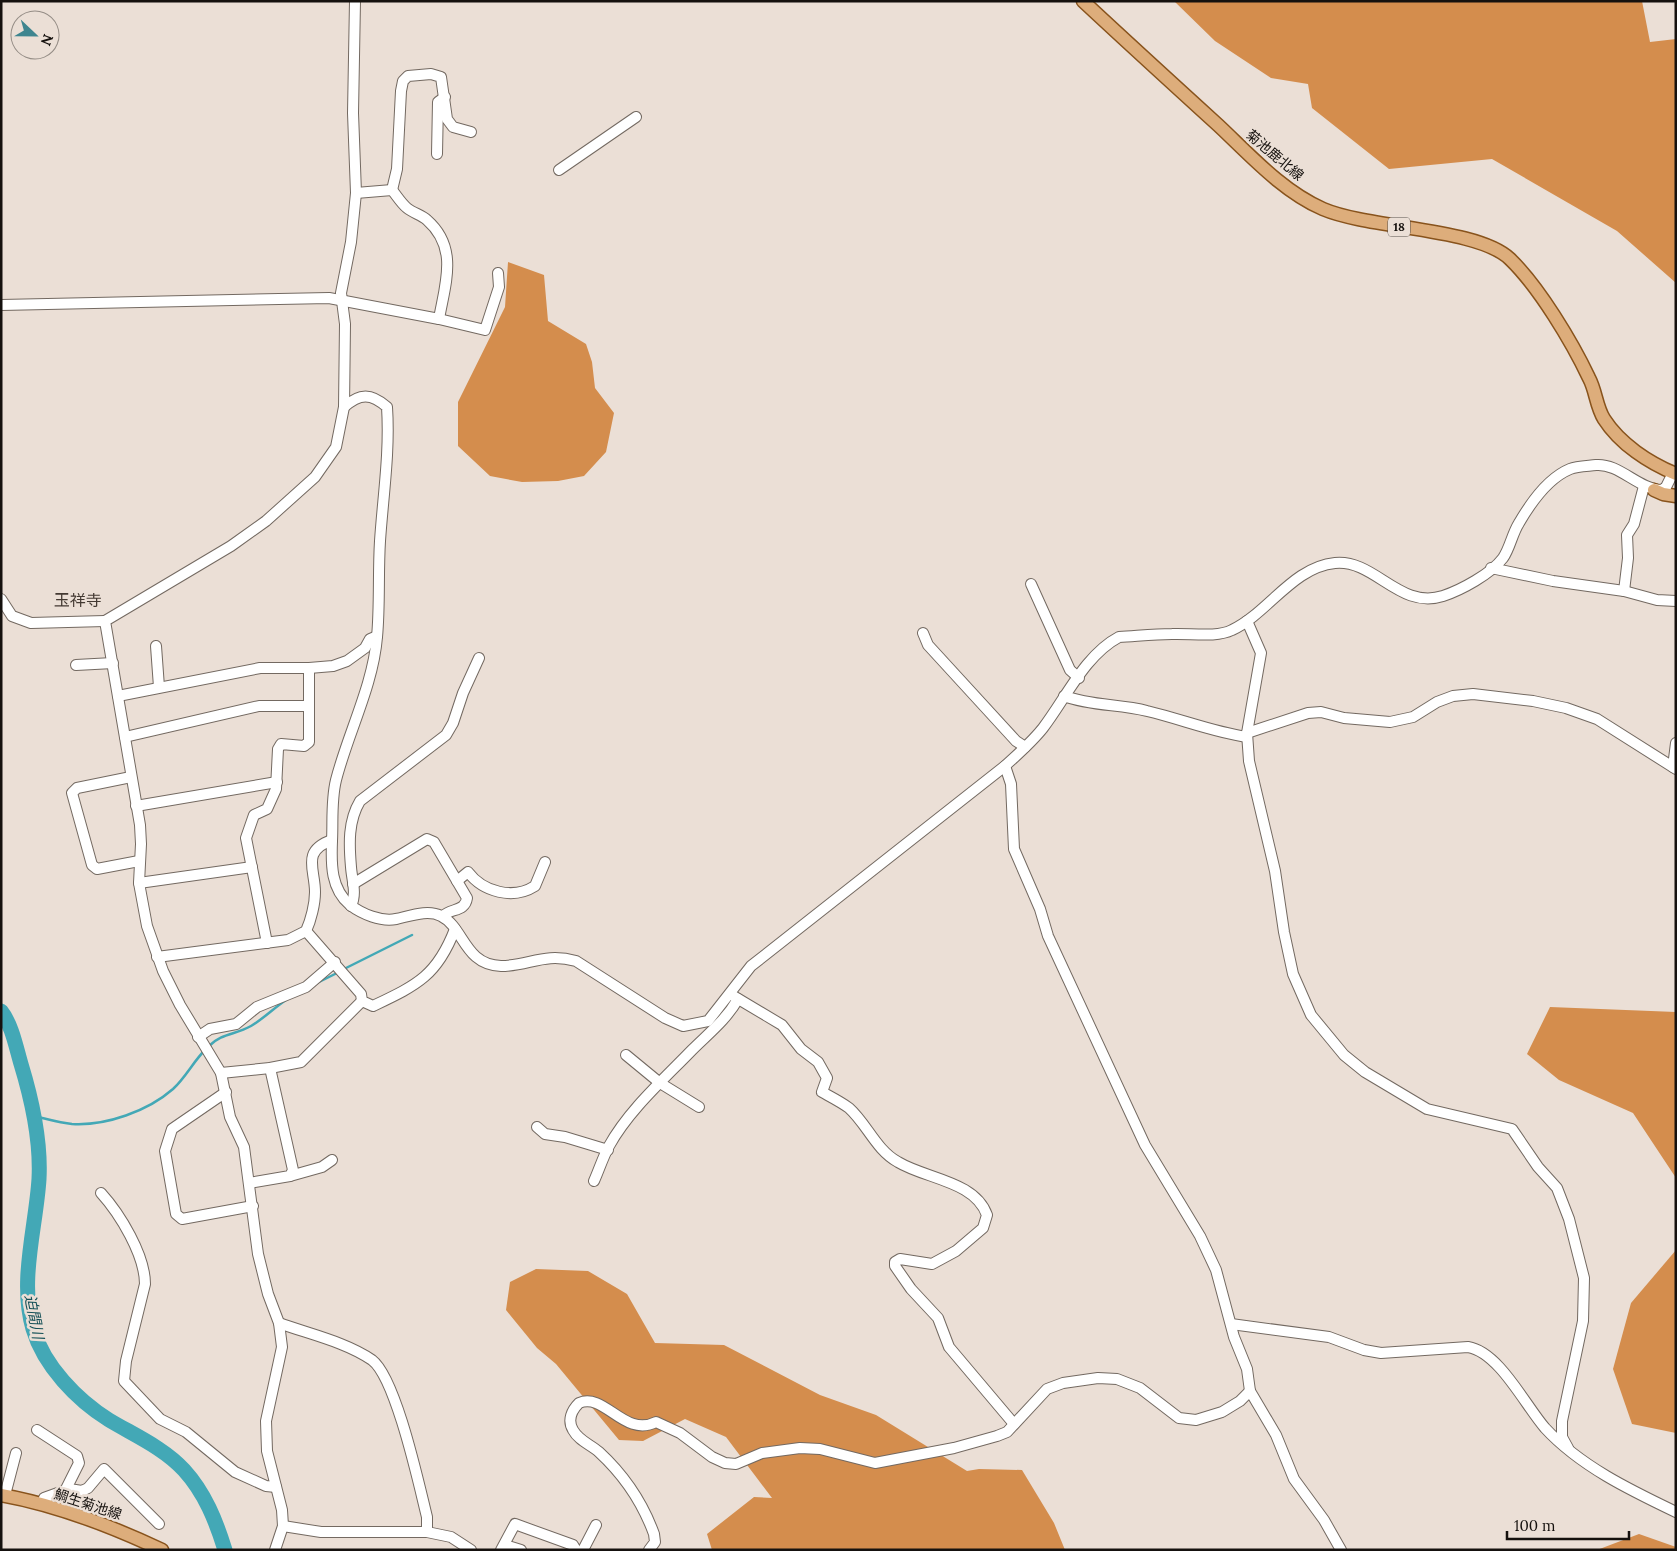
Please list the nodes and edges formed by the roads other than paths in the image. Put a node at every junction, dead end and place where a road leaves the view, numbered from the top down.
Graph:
1 (355, 1) edge
2 (1083, 1) edge
3 (444, 97) junction
4 (636, 117) dead end
5 (471, 132) dead end
6 (437, 154) dead end
7 (559, 170) dead end
8 (392, 190) junction
9 (356, 192) junction
10 (498, 273) dead end
11 (340, 300) junction
12 (1, 305) edge
13 (439, 319) junction
14 (344, 407) junction
15 (1674, 474) edge
16 (1649, 488) junction
17 (1676, 496) edge
18 (1492, 568) junction
19 (1031, 584) dead end
20 (1624, 591) junction
21 (1, 599) edge
22 (1676, 601) edge
23 (105, 621) junction
24 (1247, 621) junction
25 (923, 633) dead end
26 (377, 636) junction
27 (156, 646) dead end
28 (479, 658) dead end
29 (113, 663) junction
30 (76, 665) dead end
31 (309, 668) junction
32 (1079, 678) junction
33 (159, 687) junction
34 (118, 696) junction
35 (1064, 696) junction
36 (309, 706) junction
37 (1247, 735) junction
38 (125, 737) junction
39 (1676, 743) edge
40 (1025, 748) junction
41 (1005, 766) junction
42 (1674, 768) edge
43 (131, 777) junction
44 (276, 782) junction
45 (136, 806) junction
46 (332, 840) junction
47 (139, 861) junction
48 (545, 862) dead end
49 (252, 867) junction
50 (457, 880) junction
51 (139, 883) junction
52 (354, 884) junction
53 (351, 906) junction
54 (443, 916) junction
55 (455, 929) junction
56 (306, 931) junction
57 (267, 943) junction
58 (158, 957) junction
59 (335, 962) junction
60 (734, 996) junction
61 (362, 1001) junction
62 (198, 1037) junction
63 (626, 1055) dead end
64 (270, 1068) junction
65 (221, 1073) junction
66 (660, 1083) junction
67 (226, 1092) junction
68 (700, 1107) dead end
69 (537, 1127) dead end
70 (608, 1150) junction
71 (332, 1160) dead end
72 (290, 1176) junction
73 (594, 1182) dead end
74 (249, 1183) junction
75 (101, 1193) dead end
76 (252, 1206) junction
77 (280, 1323) junction
78 (1231, 1324) junction
79 (1250, 1391) junction
80 (1014, 1424) junction
81 (37, 1430) dead end
82 (1568, 1448) junction
83 (16, 1453) dead end
84 (276, 1487) junction
85 (66, 1489) junction
86 (3, 1495) edge
87 (42, 1504) junction
88 (1676, 1512) edge
89 (159, 1524) dead end
90 (596, 1525) dead end
91 (283, 1526) junction
92 (427, 1532) junction
93 (503, 1547) edge
94 (162, 1550) edge
95 (275, 1550) edge
96 (471, 1550) edge
97 (521, 1550) edge
98 (576, 1550) edge
99 (583, 1550) edge
100 (649, 1550) edge
101 (1341, 1550) edge

1 - 9 street
2 - 15 main road, 菊池鹿北線 / 18
3 - 5 street
3 - 6 street
3 - 8 street
4 - 7 street
8 - 9 street
8 - 13 street
9 - 11 street
10 - 13 street
11 - 12 street
11 - 13 street
11 - 14 street
14 - 23 street
14 - 26 street
15 - 16 street
16 - 17 main road
16 - 18 street
16 - 20 street
18 - 20 street
18 - 24 street
19 - 32 street
20 - 22 street
21 - 23 street
23 - 29 street
24 - 32 street
24 - 37 street
25 - 40 street
26 - 31 street
26 - 46 street
27 - 33 street
28 - 52 street
29 - 30 street
29 - 34 street
31 - 33 street
31 - 36 street
32 - 35 street
33 - 34 street
34 - 38 street
35 - 37 street
35 - 40 street
36 - 38 street
36 - 44 street
37 - 42 street
37 - 82 street
38 - 43 street
39 - 42 street
40 - 41 street
41 - 60 street
41 - 78 street
43 - 45 street
43 - 47 street
44 - 45 street
44 - 49 street
45 - 47 street
46 - 53 street
46 - 56 street
47 - 51 street
48 - 50 street
49 - 51 street
49 - 57 street
50 - 52 street
50 - 54 street
51 - 58 street
52 - 53 street
53 - 54 street
54 - 55 street
55 - 60 street
55 - 61 street
56 - 57 street
56 - 59 street
57 - 58 street
58 - 62 street
59 - 61 street
59 - 62 street
60 - 66 street
60 - 80 street
61 - 64 street
62 - 65 street
63 - 66 street
64 - 65 street
64 - 72 street
65 - 67 street
66 - 68 street
66 - 70 street
67 - 74 street
67 - 76 street
69 - 70 street
70 - 73 street
71 - 72 street
72 - 74 street
74 - 76 street
75 - 84 street
76 - 77 street
77 - 84 street
77 - 92 street
78 - 79 street
78 - 82 street
79 - 80 street
79 - 101 street
80 - 100 street
81 - 85 street
82 - 88 street
83 - 86 street
84 - 91 street
85 - 87 street
85 - 89 street
86 - 87 main road, 鯛生菊池線
87 - 94 main road, 鯛生菊池線
90 - 99 street
91 - 92 street
91 - 95 street
92 - 96 street
93 - 97 street
93 - 98 street

